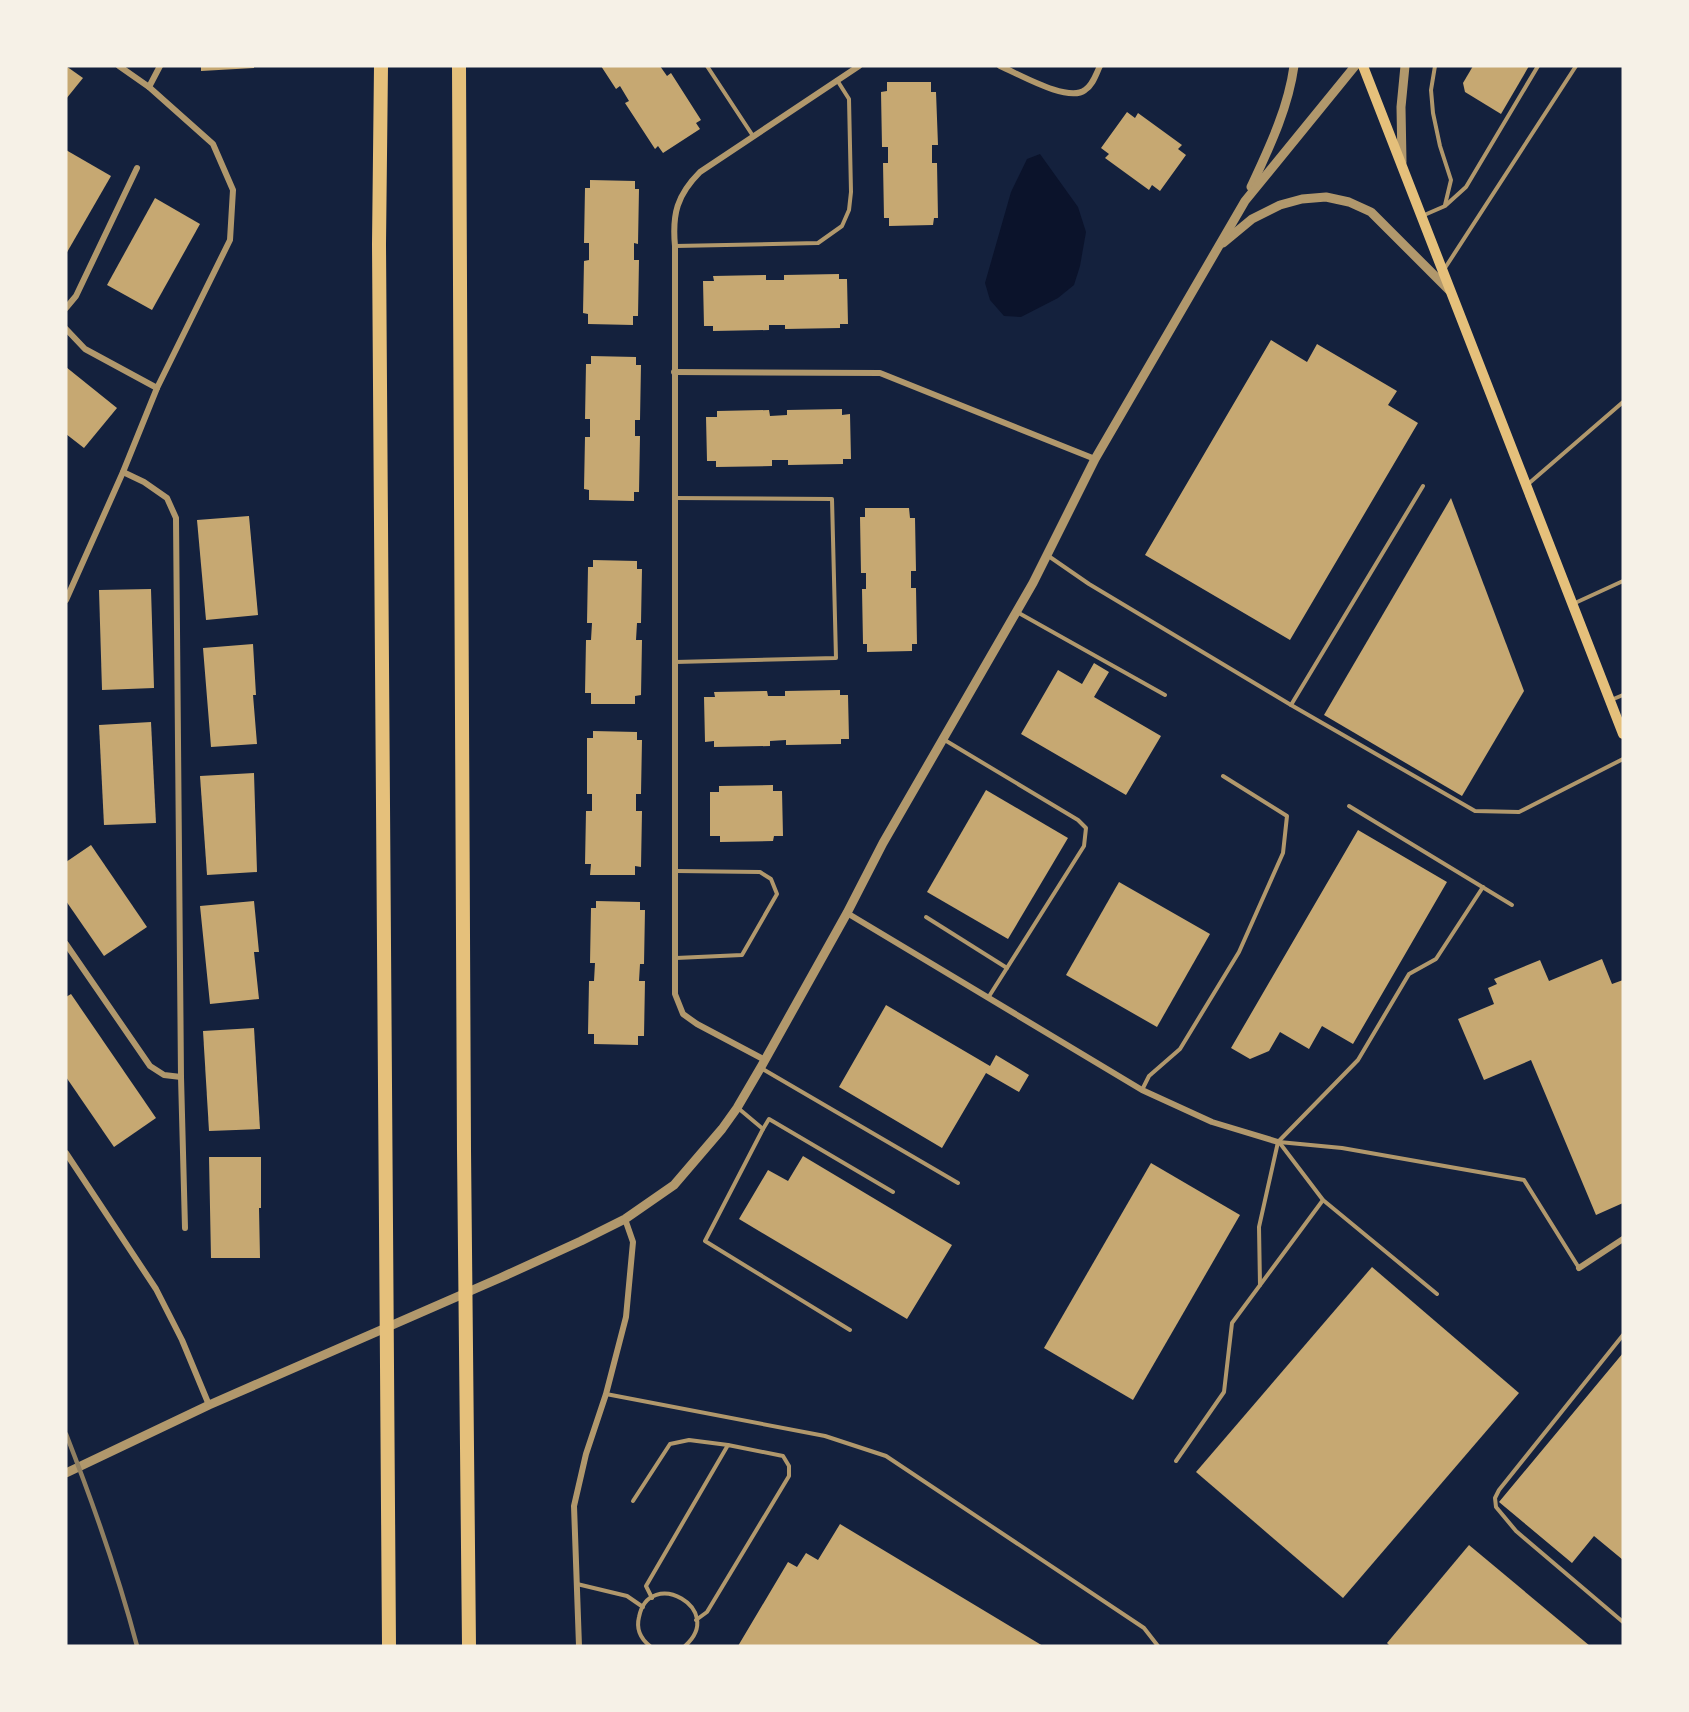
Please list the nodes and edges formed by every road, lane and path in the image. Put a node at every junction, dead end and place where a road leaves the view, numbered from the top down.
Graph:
1 (119, 66) edge
2 (160, 66) edge
3 (381, 66) edge
4 (459, 66) edge
5 (707, 66) edge
6 (859, 66) edge
7 (1000, 66) edge
8 (1100, 66) edge
9 (1294, 66) edge
10 (1355, 66) edge
11 (1363, 66) edge
12 (1405, 66) edge
13 (1435, 66) edge
14 (1538, 66) edge
15 (1576, 66) edge
16 (837, 80) junction
17 (149, 87) junction
18 (753, 136) junction
19 (136, 168) dead end
20 (1402, 168) junction
21 (1245, 201) junction
22 (1445, 206) junction
23 (1421, 216) junction
24 (675, 246) junction
25 (1219, 246) junction
26 (1443, 271) junction
27 (1451, 292) junction
28 (66, 308) edge
29 (66, 329) edge
30 (674, 372) junction
31 (157, 388) junction
32 (1623, 402) edge
33 (1095, 459) junction
34 (123, 472) junction
35 (1423, 486) dead end
36 (1526, 486) junction
37 (674, 498) junction
38 (1047, 555) junction
39 (1623, 580) edge
40 (66, 600) edge
41 (1572, 604) junction
42 (1017, 611) junction
43 (675, 663) junction
44 (1166, 695) dead end
45 (1623, 695) edge
46 (1611, 700) junction
47 (1291, 705) junction
48 (1623, 734) edge
49 (943, 739) junction
50 (1623, 759) edge
51 (1223, 776) dead end
52 (1349, 806) dead end
53 (675, 871) junction
54 (1484, 887) junction
55 (1512, 906) dead end
56 (847, 913) junction
57 (926, 917) dead end
58 (66, 944) edge
59 (676, 958) junction
60 (1007, 968) junction
61 (987, 999) junction
62 (763, 1063) junction
63 (182, 1077) junction
64 (1142, 1090) junction
65 (737, 1108) junction
66 (763, 1129) junction
67 (1278, 1142) junction
68 (66, 1153) edge
69 (958, 1183) dead end
70 (893, 1192) dead end
71 (1323, 1200) junction
72 (625, 1219) junction
73 (185, 1228) dead end
74 (1623, 1239) edge
75 (1579, 1268) joint
76 (1260, 1284) junction
77 (1437, 1294) dead end
78 (850, 1330) dead end
79 (1623, 1335) edge
80 (606, 1394) junction
81 (209, 1405) junction
82 (728, 1445) junction
83 (1176, 1461) dead end
84 (66, 1473) edge
85 (633, 1501) dead end
86 (577, 1584) junction
87 (652, 1598) junction
88 (643, 1607) junction
89 (696, 1620) junction
90 (1623, 1622) edge
91 (389, 1646) edge
92 (469, 1646) edge
93 (579, 1646) edge
94 (650, 1646) edge
95 (685, 1646) edge
96 (1158, 1646) edge

1 - 17 street
2 - 17 street
3 - 91 highway
4 - 92 highway
5 - 18 lane
6 - 16 street
7 - 8 street
9 - 21 street
10 - 21 street
11 - 20 main road
12 - 20 street
13 - 22 lane
14 - 22 lane
15 - 26 lane
16 - 18 street
16 - 24 lane
17 - 31 street
18 - 24 street
19 - 28 street
20 - 23 main road
21 - 25 street
22 - 23 lane
23 - 26 main road
24 - 30 street
25 - 27 street
25 - 33 street
26 - 27 main road
27 - 36 main road
29 - 31 street
30 - 33 street
30 - 37 street
31 - 34 street
32 - 36 lane
33 - 38 street
34 - 40 street
34 - 63 street
35 - 47 lane
36 - 41 main road
37 - 43 street
37 - 43 lane
38 - 42 street
38 - 47 lane
39 - 41 lane
41 - 46 main road
42 - 44 lane
42 - 49 street
43 - 53 street
45 - 46 lane
46 - 48 main road
47 - 50 lane
49 - 56 street
49 - 60 lane
51 - 64 lane
52 - 54 lane
53 - 59 street
53 - 59 lane
54 - 55 lane
54 - 67 lane
56 - 61 street
56 - 62 street
57 - 60 lane
58 - 63 street
59 - 62 street
60 - 61 lane
61 - 64 street
62 - 65 street
62 - 69 lane
63 - 73 street
64 - 67 street
65 - 66 lane
65 - 72 street
66 - 70 lane
66 - 78 lane
67 - 71 lane
67 - 75 lane
67 - 76 lane
68 - 81 street
71 - 76 lane
71 - 77 lane
72 - 80 street
72 - 81 street
74 - 75 street
76 - 83 lane
79 - 90 lane
80 - 86 street
80 - 96 lane
81 - 84 street
82 - 85 lane
82 - 87 lane
82 - 89 lane
86 - 88 lane
86 - 93 street
87 - 88 lane
87 - 89 lane
88 - 94 lane
89 - 95 lane

